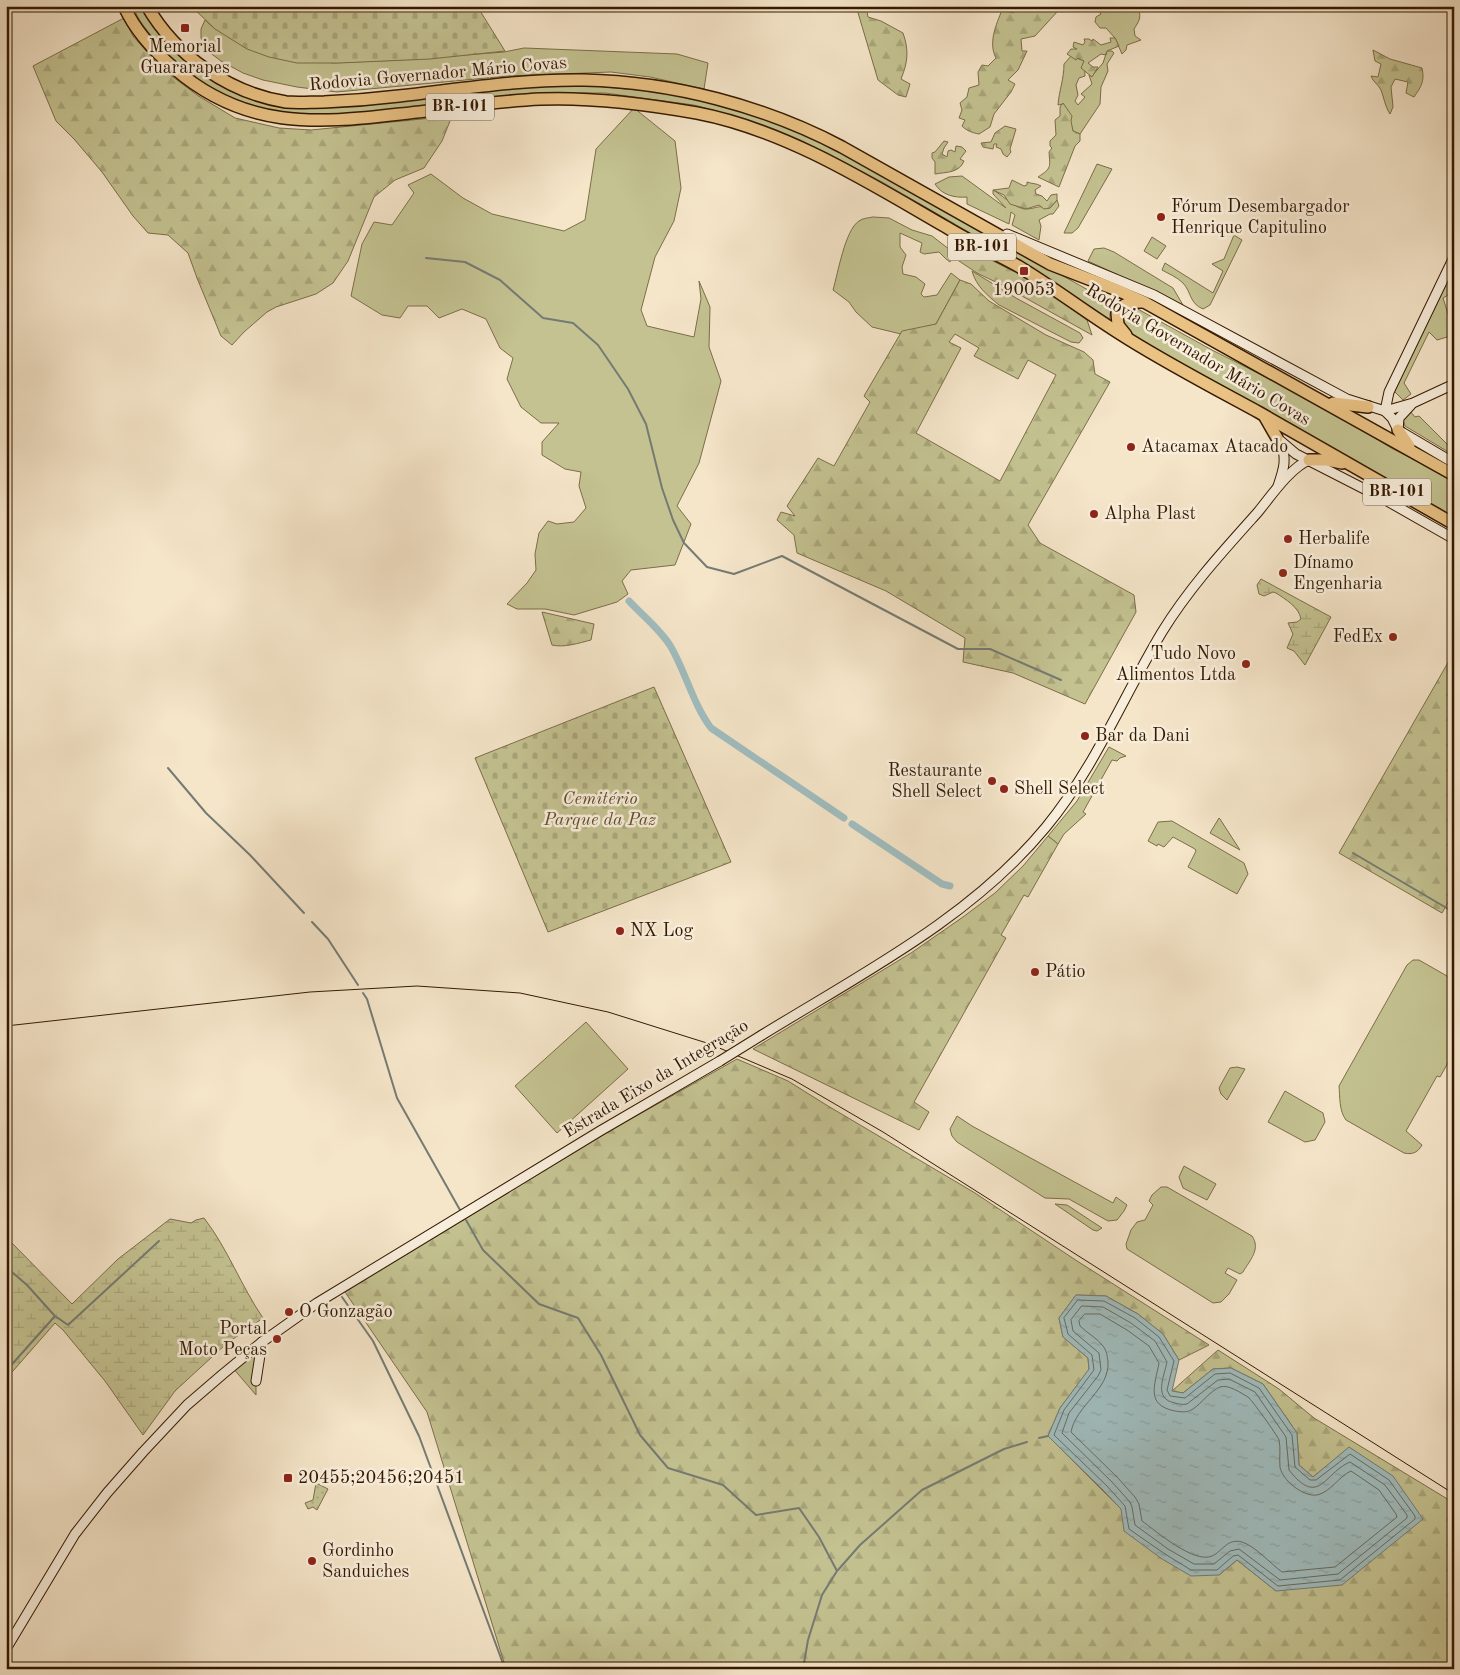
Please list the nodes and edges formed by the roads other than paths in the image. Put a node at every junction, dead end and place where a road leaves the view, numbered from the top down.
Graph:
1 (124, 6) edge
2 (147, 6) edge
3 (980, 225) junction
4 (1454, 257) edge
5 (1144, 302) junction
6 (1130, 340) junction
7 (1454, 384) edge
8 (1389, 392) junction
9 (1321, 400) junction
10 (1413, 403) junction
11 (1368, 407) junction
12 (1385, 411) junction
13 (1264, 415) junction
14 (1398, 430) junction
15 (1277, 438) junction
16 (1413, 451) junction
17 (1309, 460) junction
18 (1454, 463) edge
19 (1349, 464) junction
20 (1454, 475) edge
21 (1276, 491) junction
22 (1454, 524) edge
23 (1454, 539) edge
24 (262, 1342) junction
25 (256, 1382) dead end
26 (6, 1649) edge

1 - 6 highway, Rodovia Governador Mário Covas / BR-101
2 - 3 highway, Rodovia Governador Mário Covas / BR-101
3 - 5 highway, Rodovia Governador Mário Covas / BR-101
3 - 11 main road
4 - 8 main road
5 - 6 highway
5 - 9 highway, Rodovia Governador Mário Covas / BR-101
6 - 13 highway, Rodovia Governador Mário Covas / BR-101
7 - 10 main road
8 - 11 main road
8 - 12 main road
9 - 11 highway
9 - 16 highway, Rodovia Governador Mário Covas / BR-101
10 - 12 main road
10 - 14 main road
11 - 12 main road
12 - 14 main road
13 - 15 highway
13 - 19 highway, Rodovia Governador Mário Covas / BR-101
14 - 16 highway
14 - 18 main road
15 - 17 main road
15 - 21 main road, Estrada Eixo da Integração
16 - 20 highway, Rodovia Governador Mário Covas / BR-101
17 - 19 highway
17 - 21 main road, Estrada Eixo da Integração
17 - 23 main road
19 - 22 highway, Rodovia Governador Mário Covas / BR-101
21 - 24 main road, Estrada Eixo da Integração, bridge
24 - 25 main road
24 - 26 main road, Estrada Eixo da Integração

